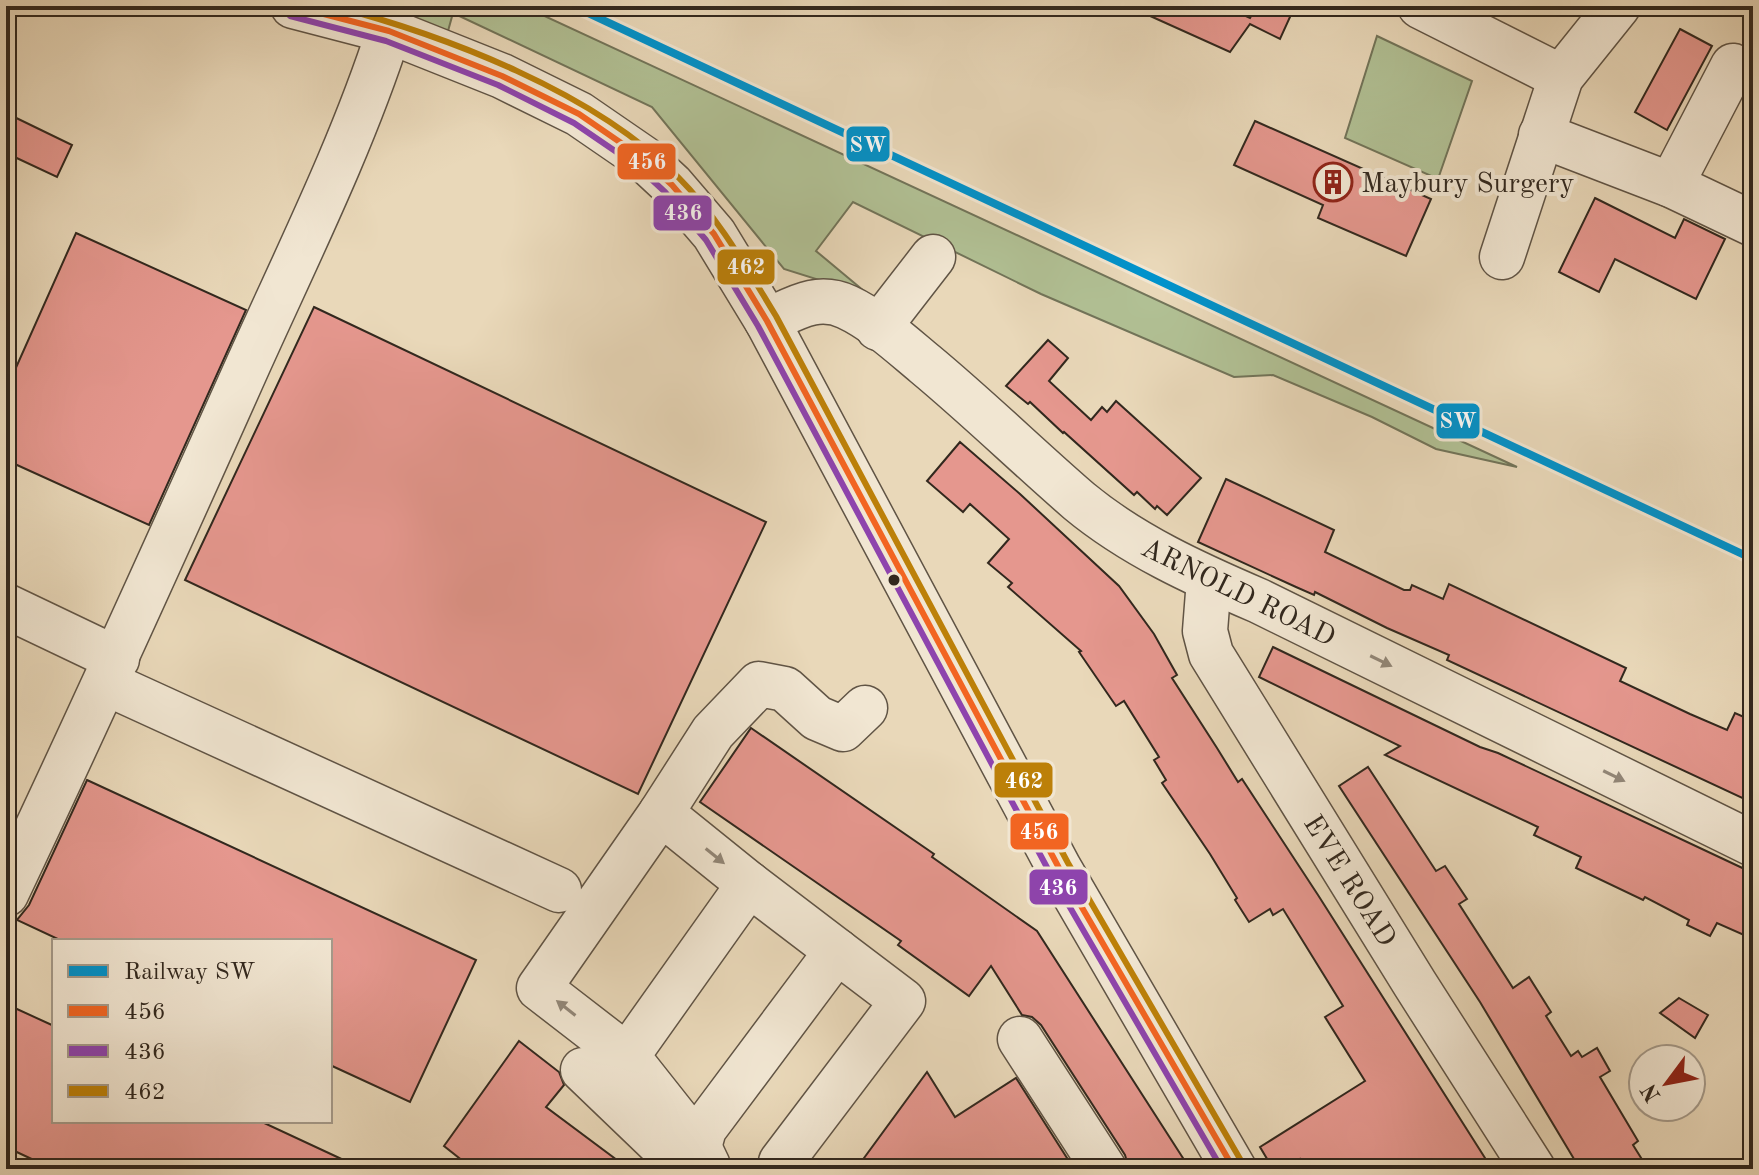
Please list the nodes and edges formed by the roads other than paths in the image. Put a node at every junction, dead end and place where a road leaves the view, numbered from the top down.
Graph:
1 (293, 6) edge
2 (1420, 6) edge
3 (1618, 6) edge
4 (389, 31) junction
5 (1733, 66) dead end
6 (1561, 77) junction
7 (1541, 135) junction
8 (1671, 185) junction
9 (1753, 224) edge
10 (933, 257) dead end
11 (1502, 257) dead end
12 (767, 321) junction
13 (878, 328) junction
14 (1209, 580) junction
15 (6, 606) edge
16 (111, 671) junction
17 (865, 708) dead end
18 (661, 813) junction
19 (1753, 844) edge
20 (749, 884) junction
21 (559, 890) dead end
22 (6, 894) edge
23 (837, 951) junction
24 (1020, 1039) dead end
25 (627, 1056) junction
26 (583, 1070) dead end
27 (699, 1162) edge
28 (781, 1162) dead end
29 (1104, 1169) edge
30 (1234, 1169) edge
31 (1533, 1169) edge

1 - 4 street
2 - 6 street
3 - 6 street
4 - 12 street
4 - 16 street
5 - 8 street
6 - 7 street
7 - 8 street
7 - 11 street
8 - 9 street
10 - 13 street
12 - 13 street, ARNOLD ROAD
12 - 30 street
13 - 14 street, ARNOLD ROAD
14 -> 19 street, ARNOLD ROAD
14 - 31 street, EVE ROAD
15 - 16 street
16 - 21 street
16 - 22 street
17 - 18 street
18 -> 20 street
25 -> 18 street
20 - 23 street
20 - 25 street
23 - 27 street
23 - 28 street
24 - 29 street
25 - 27 street
26 - 27 street

